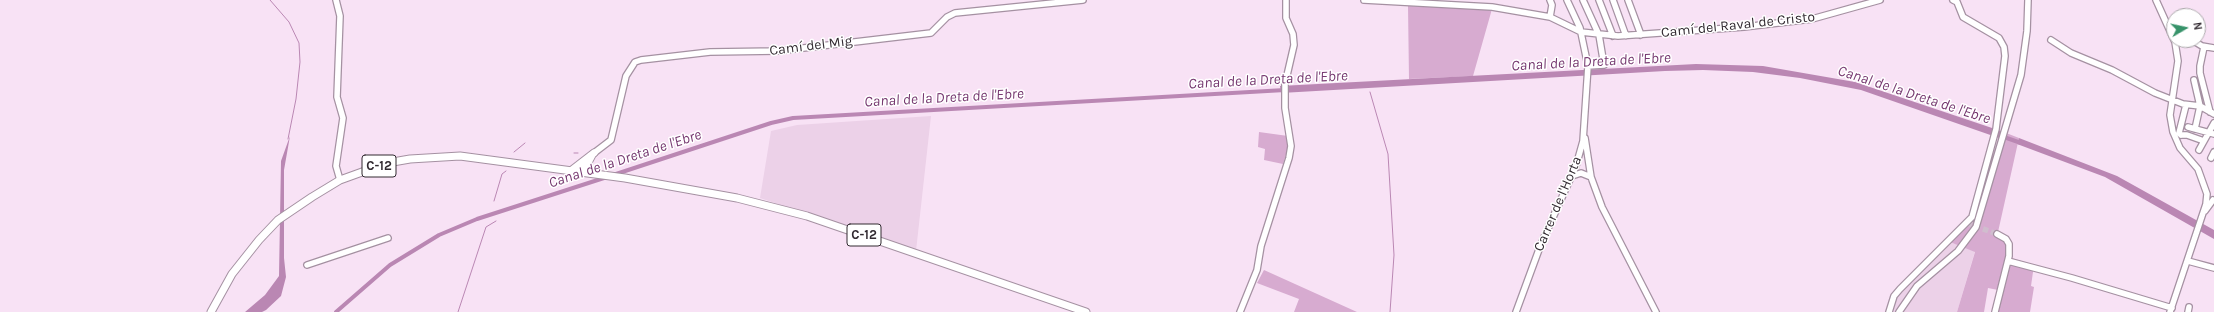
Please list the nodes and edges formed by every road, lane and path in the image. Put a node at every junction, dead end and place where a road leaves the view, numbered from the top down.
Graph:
1 (336, 0) edge
2 (1083, 0) edge
3 (1286, 0) edge
4 (1364, 0) edge
5 (1550, 0) edge
6 (1567, 0) edge
7 (1583, 0) edge
8 (1598, 0) edge
9 (1613, 0) edge
10 (1628, 0) edge
11 (1880, 0) edge
12 (1953, 0) edge
13 (2028, 0) edge
14 (2156, 0) edge
15 (1550, 18) junction
16 (2164, 18) joint
17 (2166, 22) edge
18 (1581, 32) junction
19 (1599, 35) junction
20 (1640, 35) junction
21 (1613, 36) junction
22 (1626, 36) junction
23 (2051, 40) dead end
24 (2176, 48) edge
25 (2178, 48) edge
26 (2204, 48) edge
27 (2177, 52) junction
28 (1588, 68) junction
29 (2194, 80) dead end
30 (2172, 100) junction
31 (2186, 105) junction
32 (2200, 106) junction
33 (2212, 110) edge
34 (2214, 123) edge
35 (2188, 127) dead end
36 (2195, 129) junction
37 (1584, 132) junction
38 (2212, 133) edge
39 (2181, 135) junction
40 (2204, 140) junction
41 (2176, 141) junction
42 (2199, 150) dead end
43 (2214, 152) edge
44 (594, 153) joint
45 (2211, 158) dead end
46 (1576, 165) junction
47 (1589, 167) junction
48 (583, 168) junction
49 (1584, 173) junction
50 (1572, 176) junction
51 (1591, 177) junction
52 (340, 180) junction
53 (2207, 197) junction
54 (2214, 199) edge
55 (2204, 213) junction
56 (1997, 234) tunnel mouth
57 (388, 238) dead end
58 (2188, 261) junction
59 (2008, 262) junction
60 (307, 265) dead end
61 (2214, 268) edge
62 (2171, 311) edge
63 (211, 312) edge
64 (1086, 312) edge
65 (1240, 312) edge
66 (1516, 312) edge
67 (1656, 312) edge
68 (1889, 312) edge
69 (1899, 312) edge
70 (1994, 312) edge

1 - 52 street
2 - 44 street, Camí del Mig
3 - 65 street
4 - 15 street
5 - 15 street
6 - 18 street, Carrer de l'Horta
7 - 19 street
8 - 21 street
9 - 22 street
10 - 20 street
11 - 20 street, Camí del Raval de Cristo
12 - 68 street
13 - 69 street
14 - 16 street
15 - 18 street
16 - 17 street
18 - 19 street, Camí del Raval de Cristo
18 - 28 street, Carrer de l'Horta
19 - 21 street, Camí del Raval de Cristo
19 - 28 street
20 - 22 street, Camí del Raval de Cristo
21 - 22 street, Camí del Raval de Cristo
23 - 30 street
24 - 27 street
25 - 27 street
26 - 33 street
27 - 30 street
28 - 37 street, Carrer de l'Horta
29 - 32 street
30 - 31 street
30 - 41 street
31 - 32 street
31 - 39 street
32 - 33 street
32 - 36 street
34 - 38 street
35 - 36 street
36 - 38 street
37 - 46 street, Carrer de l'Horta
37 - 47 street
38 - 40 street
39 - 40 street
39 - 41 street
40 - 42 street
41 - 53 street
43 - 45 street
44 - 48 main road
46 - 47 street
46 - 49 street
46 - 50 street, Carrer de l'Horta
47 - 51 street
48 - 52 main road, C-12
48 - 64 main road, C-12
49 - 50 street
49 - 51 street
50 - 66 street, Carrer de l'Horta
51 - 67 street
52 - 63 main road, C-12
53 - 54 street
53 - 55 street
54 - 55 street
55 - 58 street
56 - 59 street
57 - 60 street
58 - 61 street
58 - 62 street
59 - 62 street
59 - 70 street

